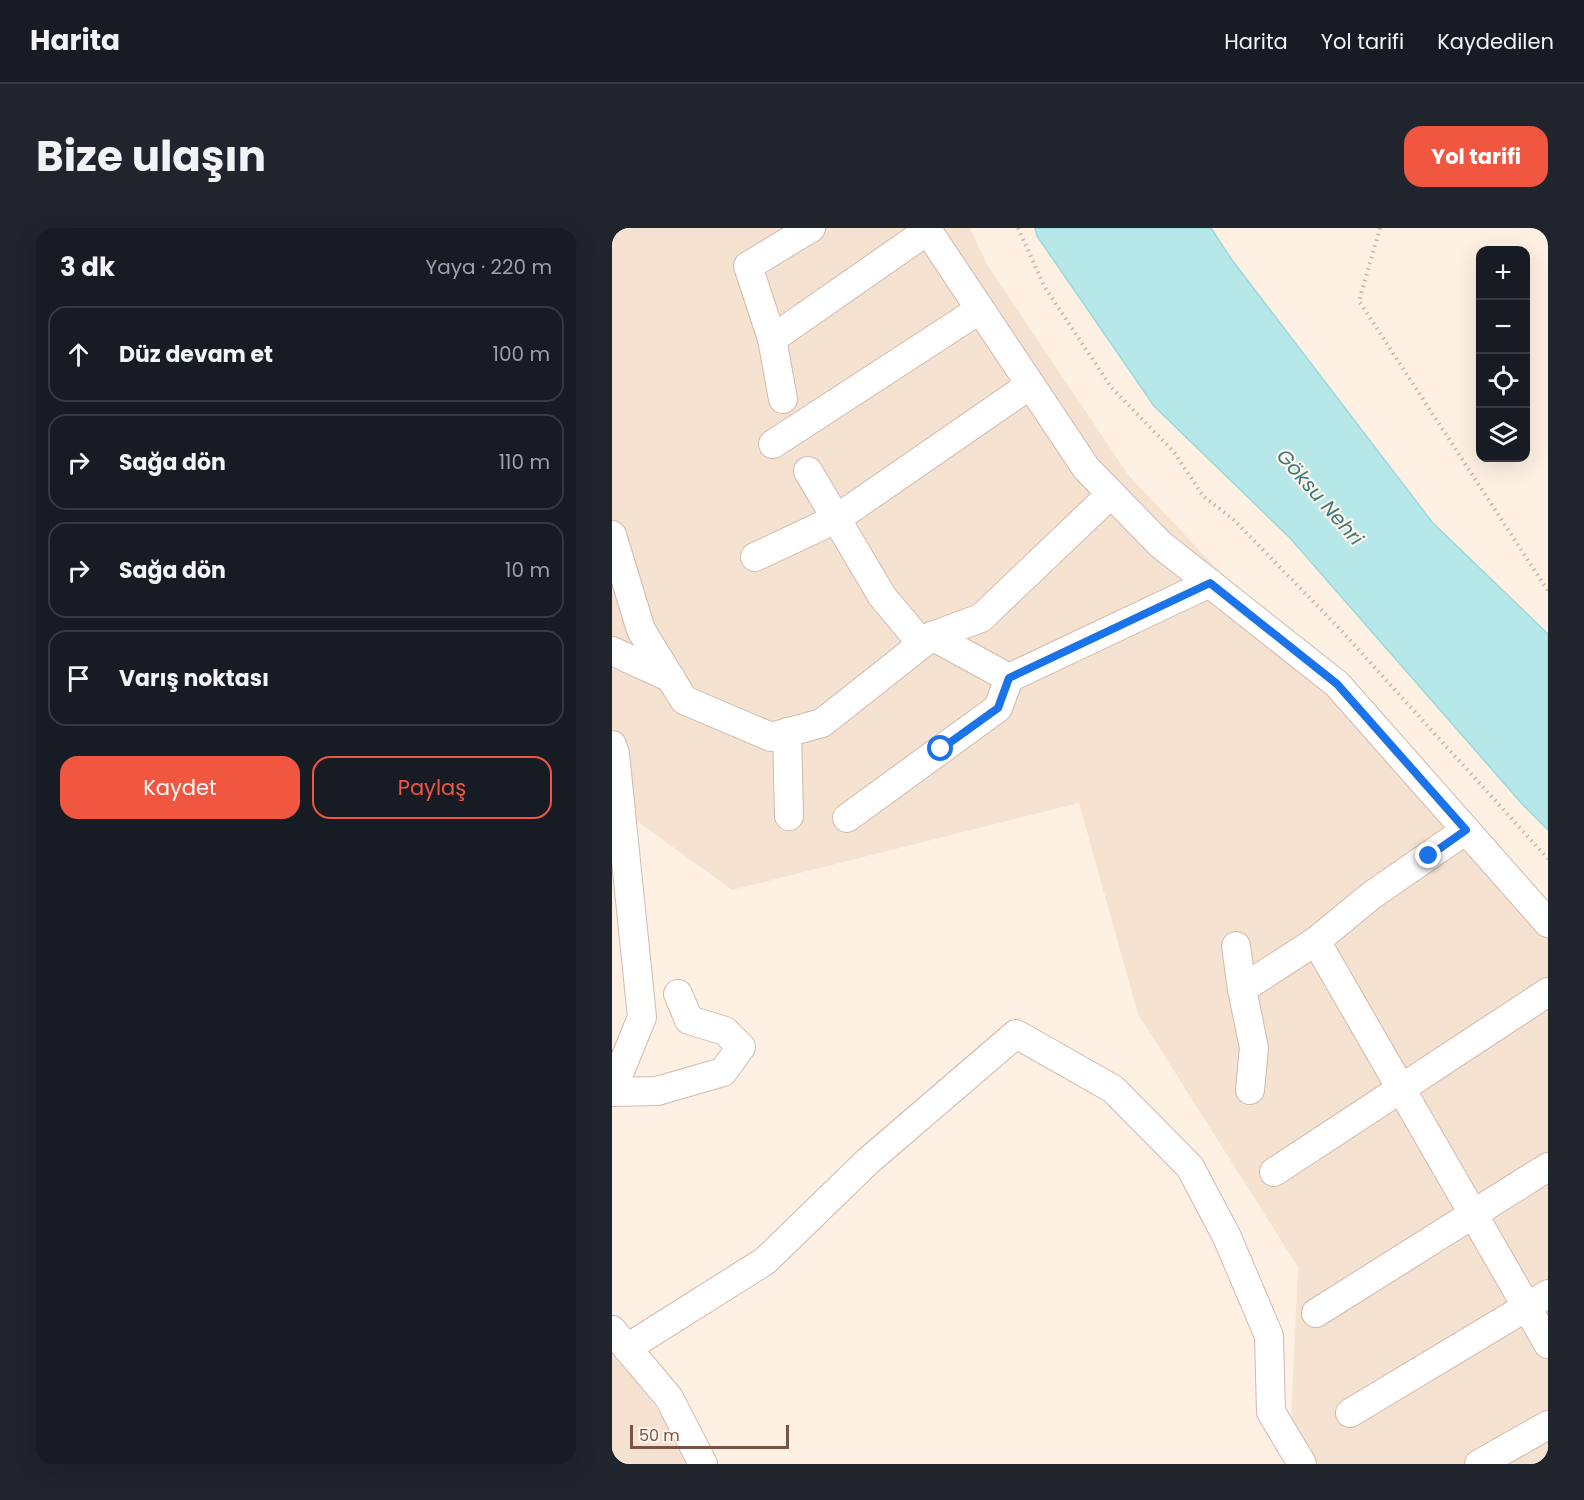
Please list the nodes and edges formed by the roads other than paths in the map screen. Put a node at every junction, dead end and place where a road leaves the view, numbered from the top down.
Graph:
1 (810, 228) edge
2 (926, 229) edge
3 (979, 310) junction
4 (772, 339) junction
5 (1030, 385) junction
6 (783, 399) dead end
7 (773, 444) dead end
8 (808, 471) dead end
9 (1111, 494) junction
10 (836, 519) junction
11 (612, 535) edge
12 (755, 557) dead end
13 (1210, 583) junction
14 (927, 640) junction
15 (612, 651) edge
16 (670, 678) junction
17 (1009, 678) junction
18 (787, 732) junction
19 (612, 745) edge
20 (789, 816) dead end
21 (848, 818) dead end
22 (1466, 830) junction
23 (1548, 923) edge
24 (1316, 941) junction
25 (1236, 946) dead end
26 (1242, 989) junction
27 (1548, 992) edge
28 (678, 994) dead end
29 (1402, 1088) junction
30 (1250, 1090) dead end
31 (612, 1091) edge
32 (1548, 1167) edge
33 (1274, 1172) dead end
34 (1473, 1214) junction
35 (1537, 1300) edge
36 (1316, 1313) dead end
37 (620, 1339) edge
38 (1548, 1344) edge
39 (1350, 1413) dead end
40 (1548, 1425) edge
41 (703, 1464) edge
42 (1302, 1464) edge
43 (1479, 1464) edge

1 - 4 street
2 - 3 street
2 - 4 street
3 - 5 street
3 - 7 street
4 - 6 street
5 - 9 street
5 - 10 street
8 - 10 street
9 - 13 street
9 - 14 street
10 - 12 street
10 - 14 street
11 - 16 street
13 - 17 street
13 - 22 street
14 - 17 street
14 - 18 street
15 - 16 street
16 - 18 street
17 - 21 street
18 - 20 street
19 - 31 street
22 - 23 street
22 - 24 street
24 - 26 street
24 - 29 street
25 - 26 street
26 - 30 street
27 - 29 street
28 - 31 street
29 - 33 street
29 - 34 street
32 - 34 street
34 - 35 street
34 - 36 street
35 - 38 street
35 - 39 street
37 - 41 street
37 - 42 street
40 - 43 street

